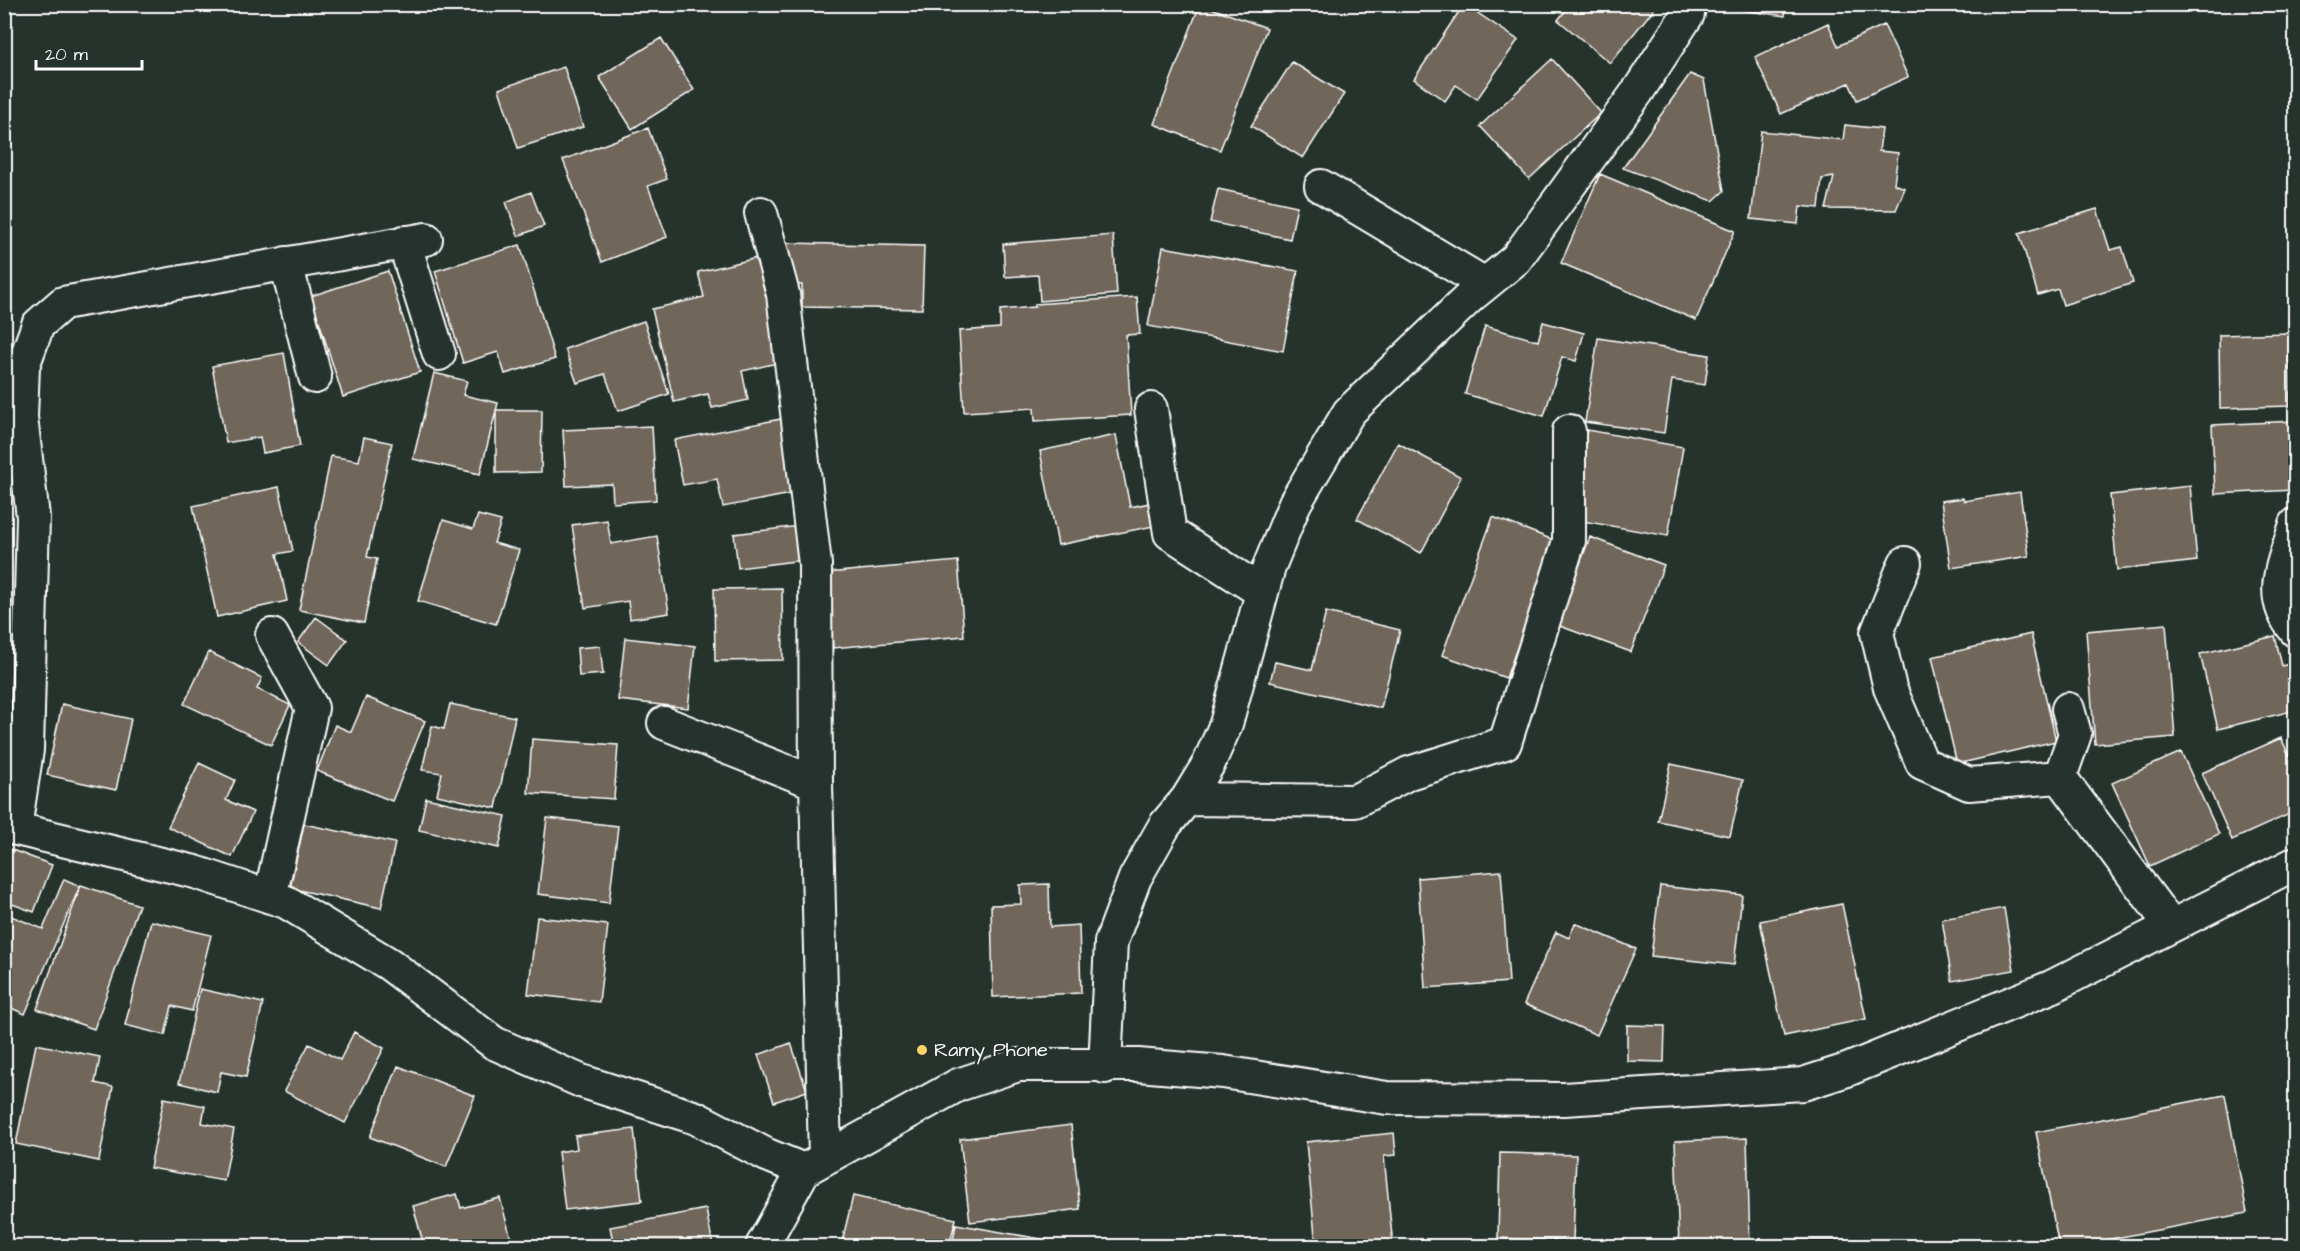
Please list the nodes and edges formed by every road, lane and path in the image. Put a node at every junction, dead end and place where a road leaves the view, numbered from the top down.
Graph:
1 (1689, 4) edge
2 (1321, 186) dead end
3 (760, 213) dead end
4 (286, 264) junction
5 (1485, 284) junction
6 (440, 354) dead end
7 (315, 377) dead end
8 (1151, 409) dead end
9 (1569, 431) dead end
10 (2295, 524) edge
11 (1905, 563) dead end
12 (1262, 592) junction
13 (2295, 631) edge
14 (272, 635) dead end
15 (2068, 709) dead end
16 (664, 723) dead end
17 (2060, 777) junction
18 (816, 783) junction
19 (1187, 799) junction
20 (10, 827) edge
21 (2295, 863) edge
22 (270, 897) junction
23 (2171, 926) junction
24 (1105, 1067) junction
25 (815, 1164) junction
26 (762, 1246) edge

1 - 5 street
2 - 5 street
3 - 18 street
4 - 6 street
4 - 7 street
4 - 20 street
5 - 12 street
8 - 12 street
9 - 19 street
10 - 13 street
11 - 17 street
12 - 19 street
14 - 22 street
15 - 17 street
16 - 18 street
17 - 23 street
18 - 25 street
19 - 24 street
20 - 22 street
21 - 23 street
22 - 25 street
23 - 24 street
24 - 25 street
25 - 26 street

